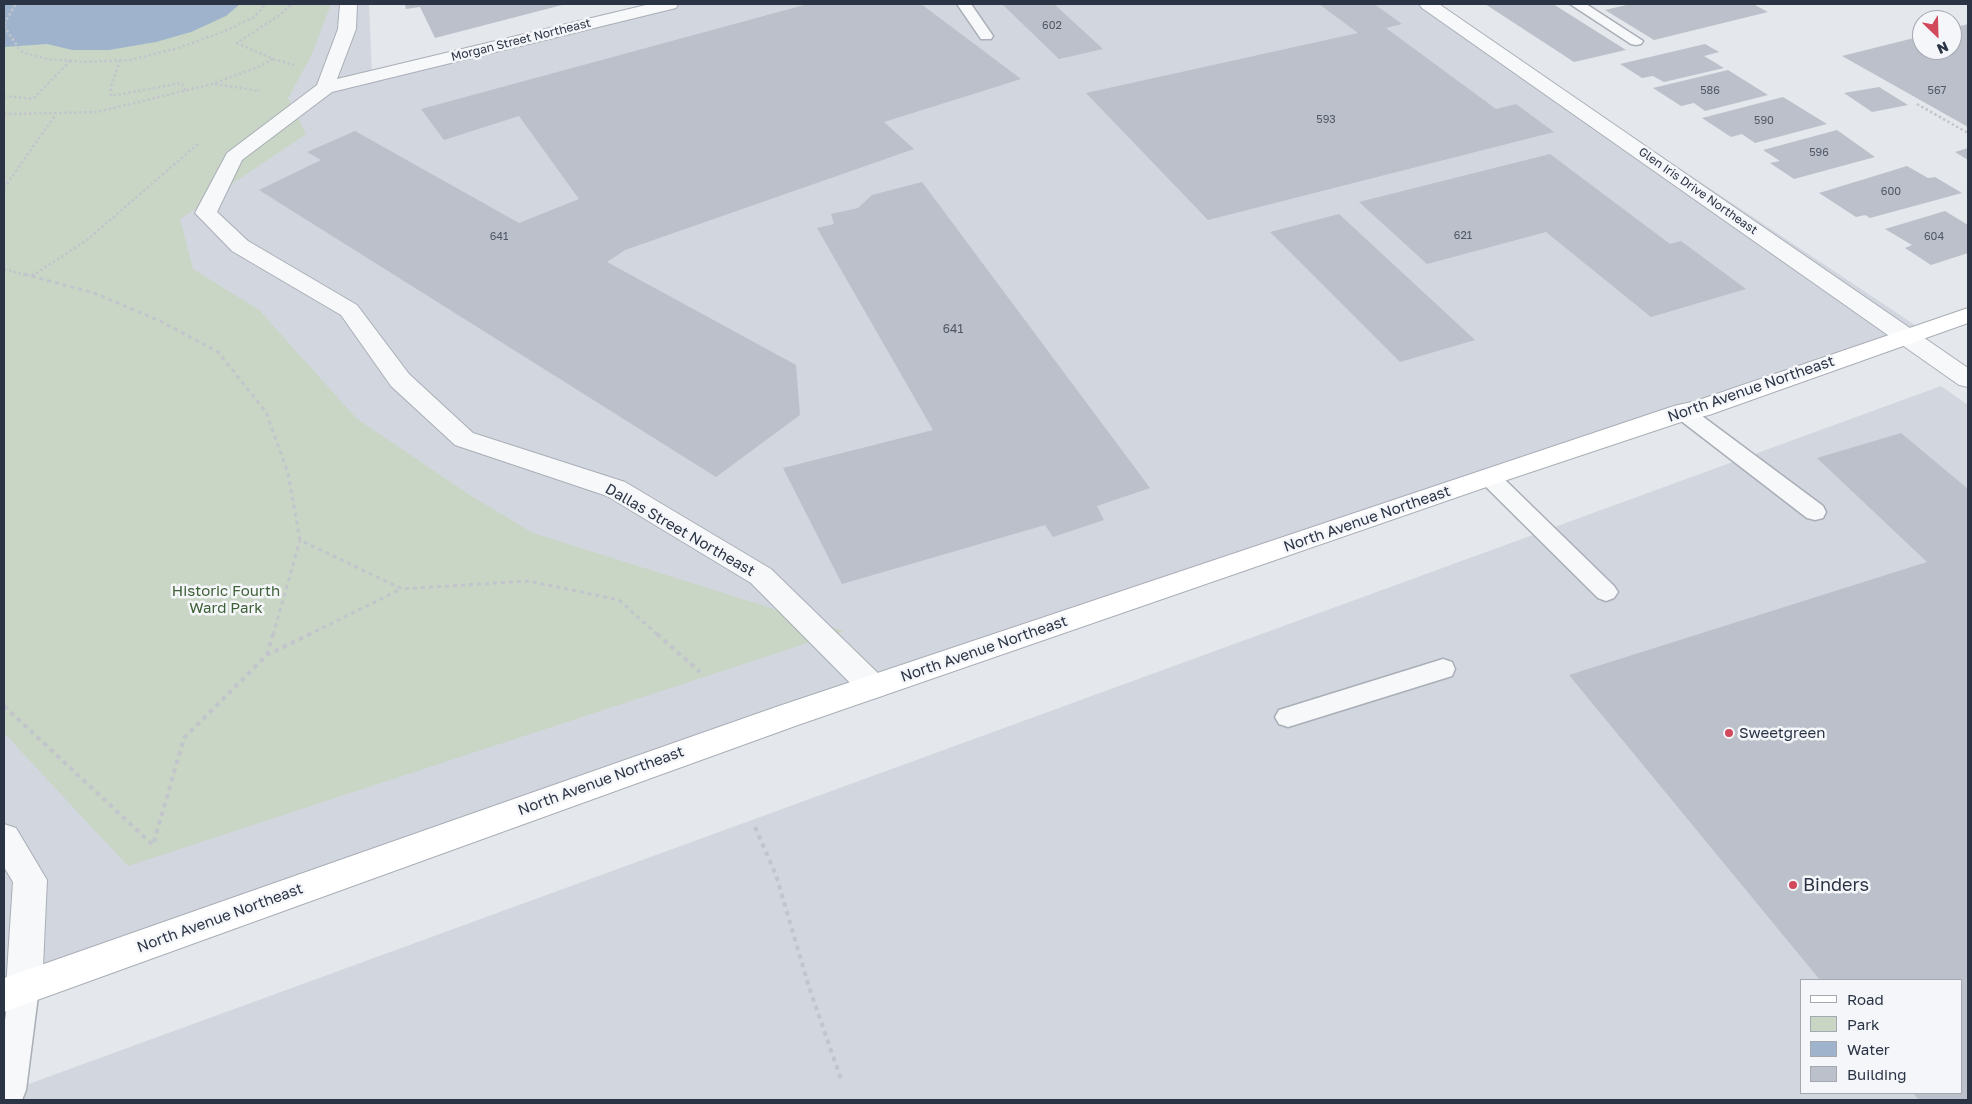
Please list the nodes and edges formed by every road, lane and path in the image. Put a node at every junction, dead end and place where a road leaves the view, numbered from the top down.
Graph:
1 (16, 4) edge
2 (266, 4) edge
3 (292, 4) edge
4 (348, 4) edge
5 (670, 4) edge
6 (964, 4) edge
7 (1428, 4) edge
8 (1578, 4) edge
9 (4, 25) edge
10 (986, 36) dead end
11 (1636, 41) dead end
12 (272, 59) junction
13 (120, 60) junction
14 (71, 61) junction
15 (299, 66) dead end
16 (372, 76) joint
17 (212, 84) junction
18 (324, 88) junction
19 (186, 91) junction
20 (261, 91) dead end
21 (4, 96) edge
22 (1917, 104) dead end
23 (4, 114) edge
24 (56, 114) junction
25 (1968, 133) edge
26 (203, 140) dead end
27 (4, 188) edge
28 (4, 269) edge
29 (30, 276) junction
30 (1968, 315) edge
31 (1906, 336) junction
32 (1968, 379) edge
33 (1683, 412) junction
34 (1489, 477) junction
35 (1815, 512) dead end
36 (300, 540) junction
37 (402, 589) junction
38 (1606, 592) dead end
39 (267, 655) junction
40 (1443, 669) dead end
41 (700, 672) dead end
42 (873, 687) junction
43 (4, 706) edge
44 (1288, 717) dead end
45 (755, 827) dead end
46 (4, 838) edge
47 (14, 991) edge
48 (842, 1082) dead end
49 (7, 1095) edge

1 - 9 path
2 - 13 path
3 - 12 path
4 - 18 street
5 - 16 street, Morgan Street Northeast
6 - 10 lane
7 - 31 street, Glen Iris Drive Northeast
8 - 11 lane
9 - 14 path
12 - 15 path
12 - 17 path
13 - 14 path
13 - 19 path
14 - 21 path
16 - 18 street, Dallas Street Northeast
17 - 19 path
17 - 20 path
18 - 42 street, Dallas Street Northeast
19 - 24 path
22 - 25 path
23 - 24 path
24 - 27 path
26 - 29 path
28 - 29 path
29 - 36 path
30 - 31 main road, North Avenue Northeast
31 - 32 street, Glen Iris Drive Northeast
31 - 33 main road, North Avenue Northeast
33 - 34 main road, North Avenue Northeast
33 - 35 lane
34 - 38 lane
34 - 42 main road, North Avenue Northeast
36 - 37 path
36 - 39 path
37 - 39 path
37 - 41 path
39 - 43 path
40 - 44 lane
42 - 47 main road, North Avenue Northeast
45 - 48 path
46 - 47 street
47 - 49 lane

